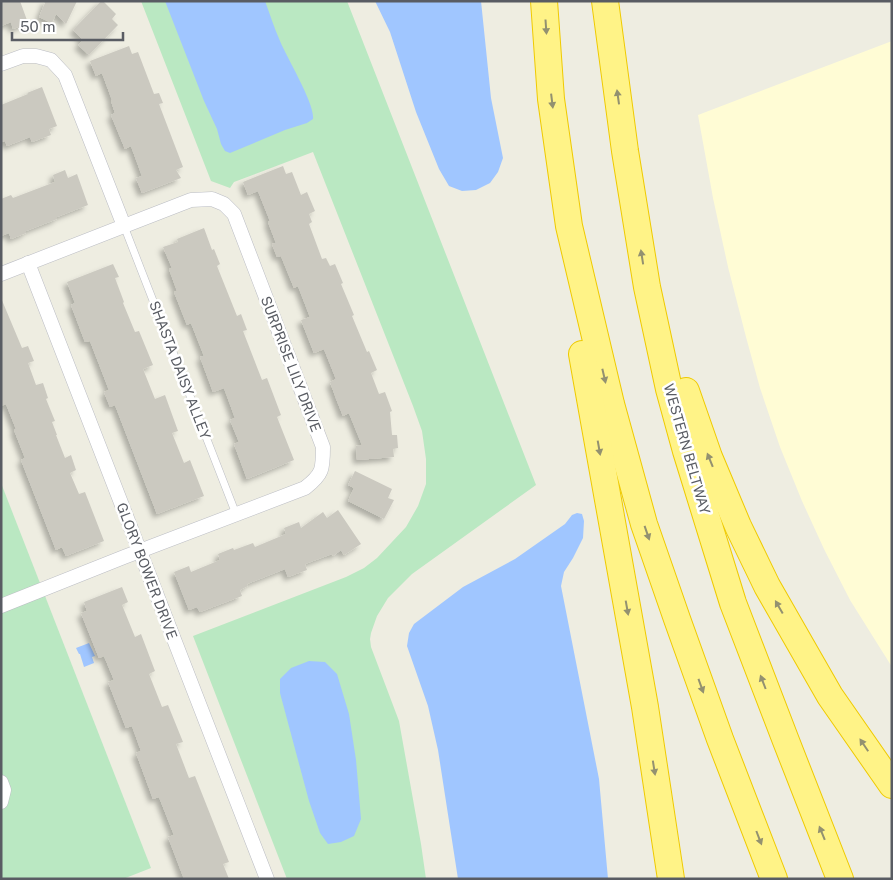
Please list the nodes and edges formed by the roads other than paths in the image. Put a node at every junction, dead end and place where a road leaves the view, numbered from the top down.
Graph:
1 (544, 1) edge
2 (605, 1) edge
3 (1, 64) edge
4 (124, 226) junction
5 (569, 226) junction
6 (28, 263) junction
7 (1, 274) edge
8 (647, 287) junction
9 (236, 514) junction
10 (139, 551) junction
11 (1, 606) edge
12 (1, 782) edge
13 (892, 785) edge
14 (1, 802) edge
15 (267, 879) edge
16 (671, 879) edge
17 (774, 879) edge
18 (840, 879) edge

1 -> 5 highway
8 -> 2 highway, WESTERN BELTWAY
3 - 4 street
4 - 6 street
4 - 9 lane, SHASTA DAISY ALLEY
4 - 9 street, SURPRISE LILY DRIVE
5 -> 16 highway
5 -> 17 highway
6 - 7 street
6 - 10 street, GLORY BOWER DRIVE
13 -> 8 highway
18 -> 8 highway, WESTERN BELTWAY
9 - 10 street, SURPRISE LILY DRIVE
10 - 11 street, SURPRISE LILY DRIVE
10 - 15 street, GLORY BOWER DRIVE
12 - 14 street

